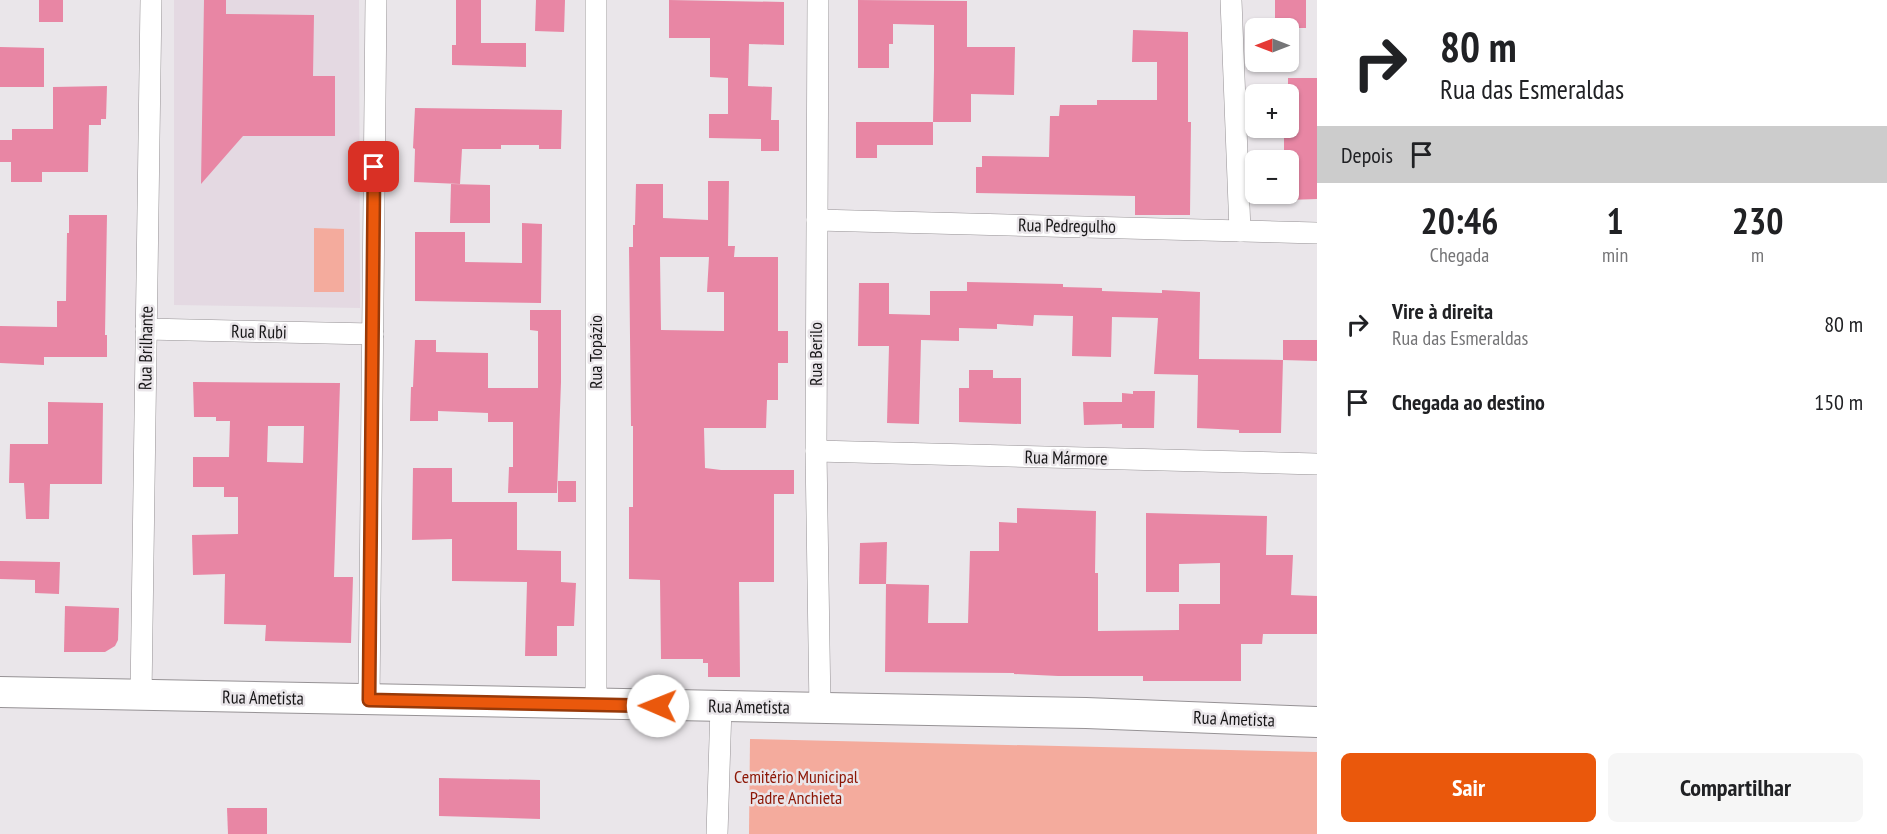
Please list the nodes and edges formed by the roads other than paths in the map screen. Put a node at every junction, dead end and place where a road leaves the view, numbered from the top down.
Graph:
1 (151, 0) edge
2 (376, 0) edge
3 (596, 0) edge
4 (818, 0) edge
5 (1232, 0) edge
6 (817, 220) junction
7 (1240, 231) junction
8 (1317, 233) edge
9 (146, 329) junction
10 (373, 334) junction
11 (816, 451) junction
12 (1317, 464) edge
13 (0, 692) edge
14 (141, 696) junction
15 (369, 700) junction
16 (596, 704) junction
17 (721, 707) junction
18 (820, 709) junction
19 (1317, 722) edge
20 (717, 834) edge

1 - 9 street, Rua Brilhante
2 - 10 street
3 - 16 street, Rua Topázio
4 - 6 street, Rua Berilo
5 - 7 street
6 - 7 street, Rua Pedregulho
6 - 11 street, Rua Berilo
7 - 8 street, Rua Pedregulho
9 - 10 street, Rua Rubi
9 - 14 street, Rua Brilhante
10 - 15 street
11 - 12 street, Rua Mármore
11 - 18 street, Rua Berilo
13 - 14 street, Rua Ametista
14 - 15 street, Rua Ametista
15 - 16 street, Rua Ametista
16 - 17 street, Rua Ametista
17 - 18 street, Rua Ametista
17 - 20 street
18 - 19 street, Rua Ametista

